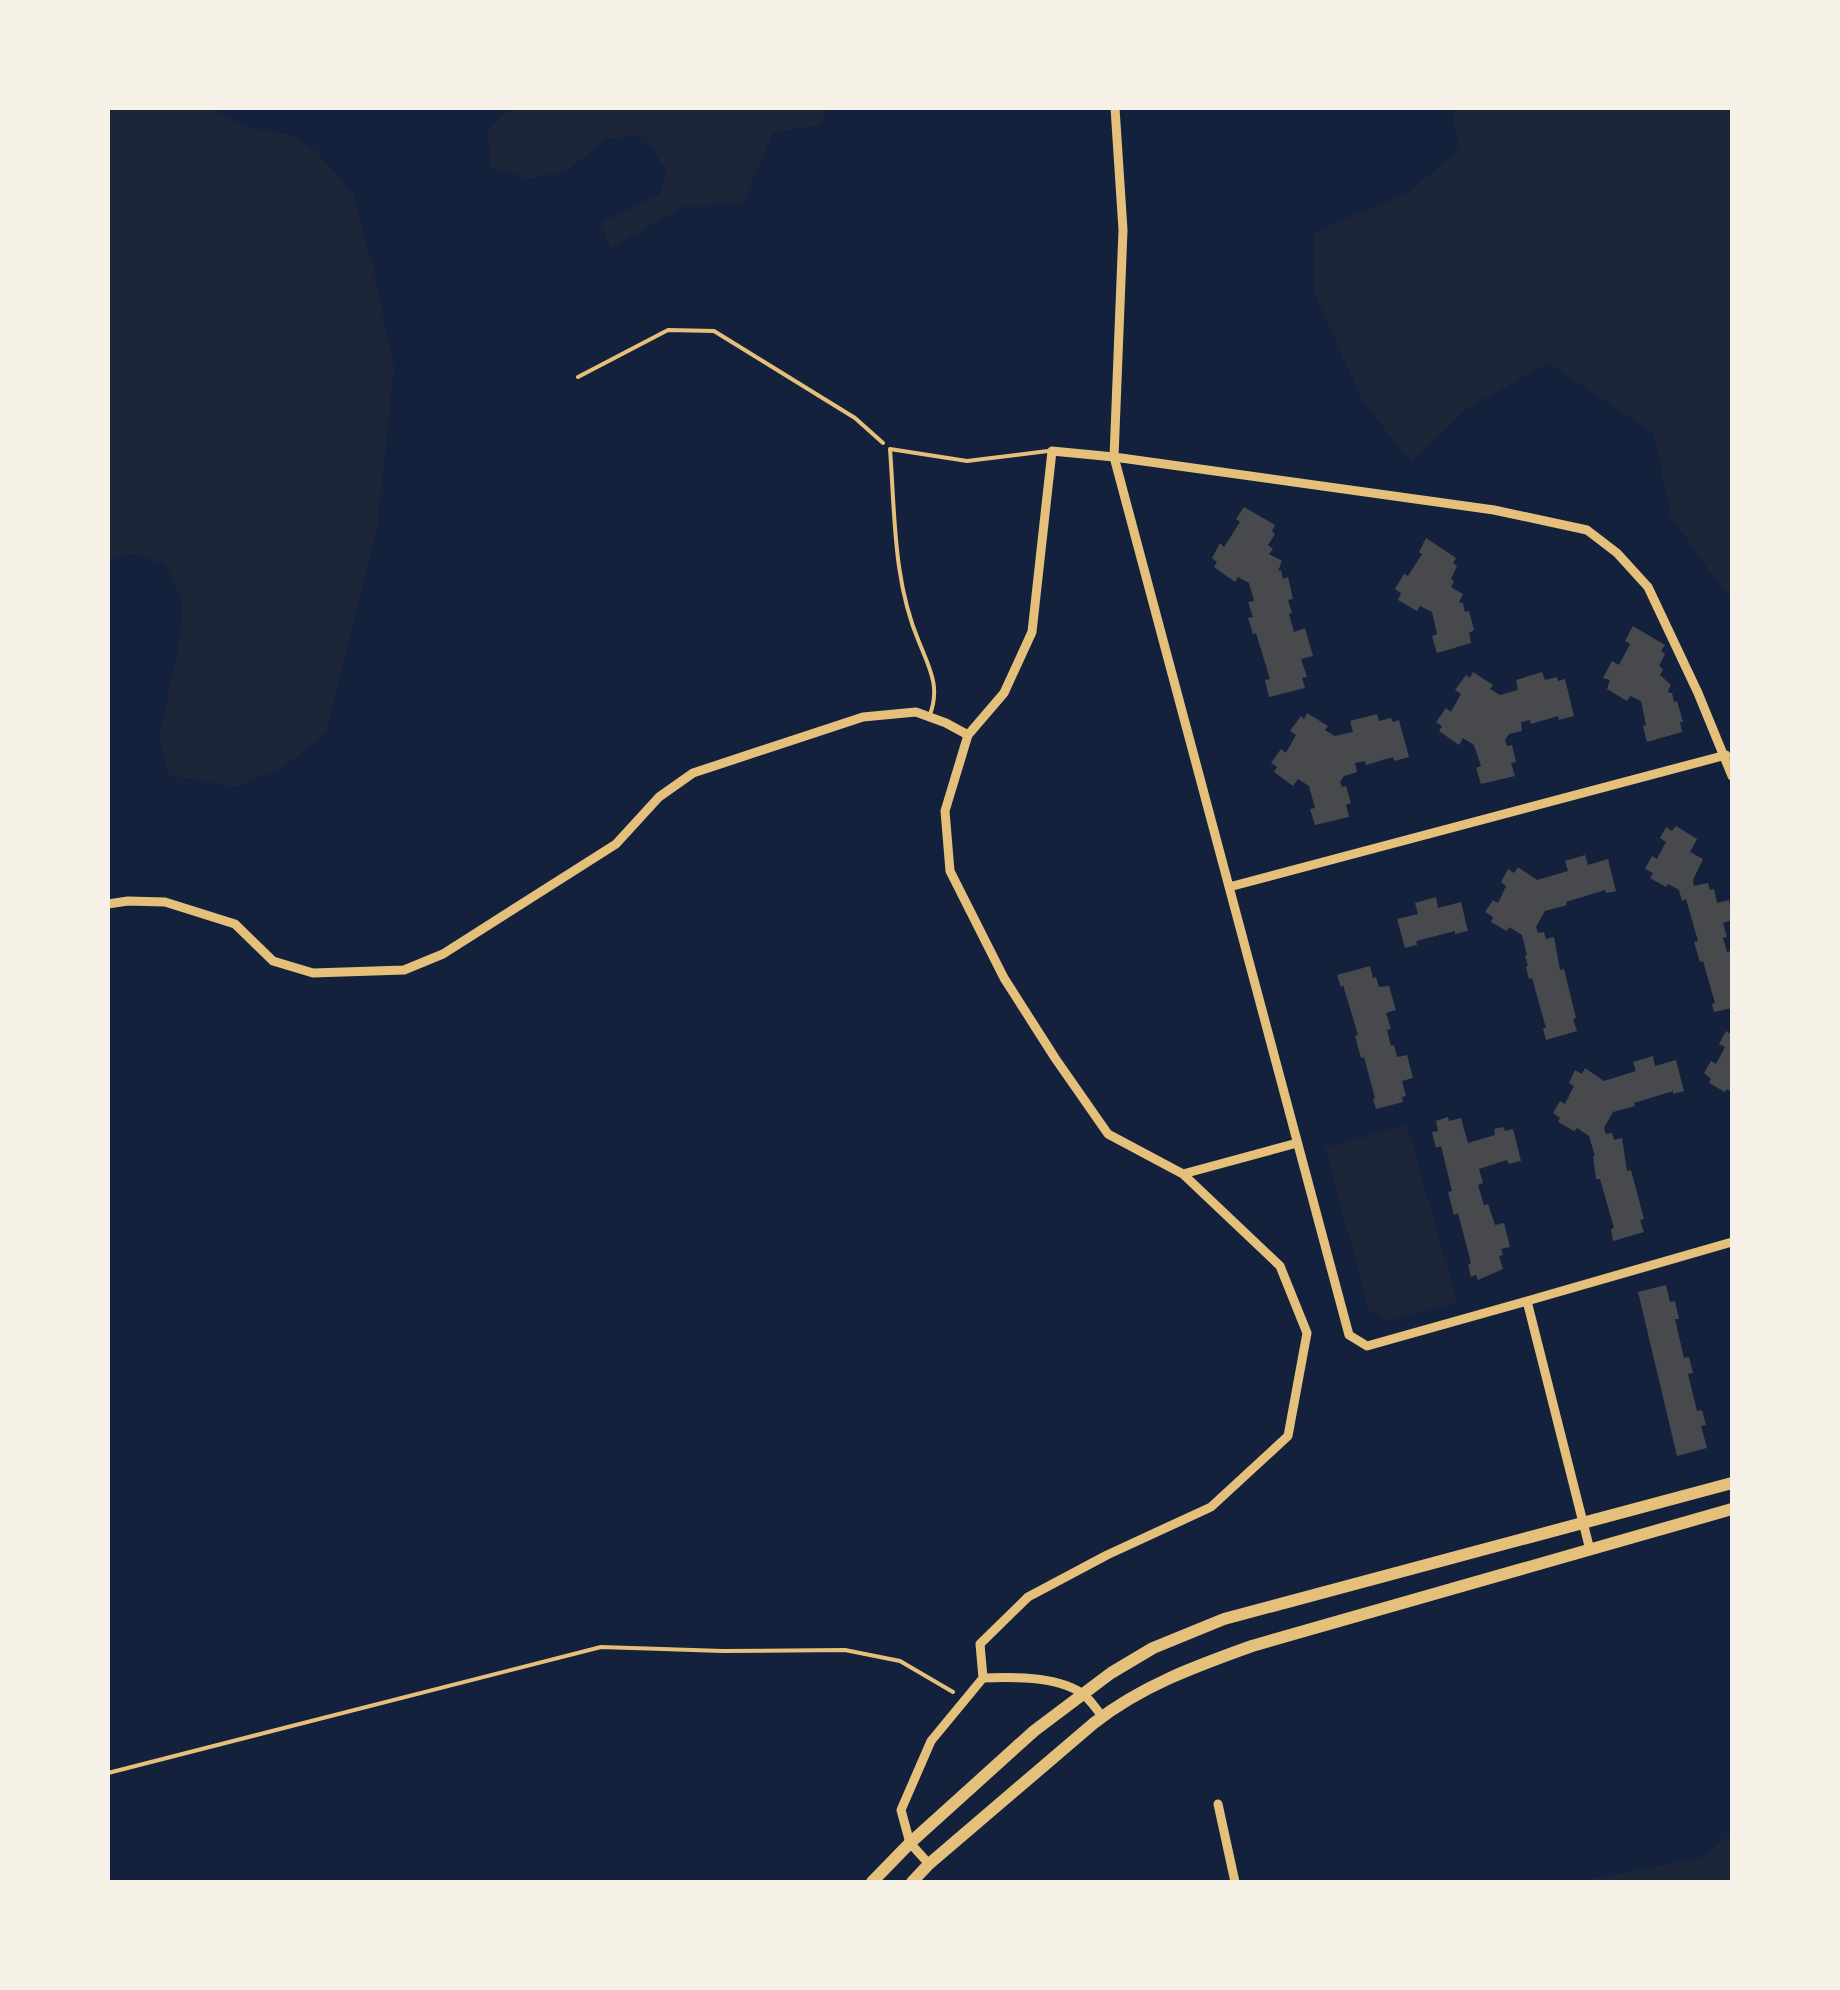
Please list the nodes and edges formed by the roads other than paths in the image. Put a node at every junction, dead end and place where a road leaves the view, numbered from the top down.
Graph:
1 (1115, 108) edge
2 (1052, 451) junction
3 (1114, 457) junction
4 (928, 717) junction
5 (968, 735) junction
6 (1726, 755) junction
7 (1732, 776) edge
8 (1229, 887) junction
9 (108, 904) edge
10 (1298, 1143) junction
11 (1183, 1174) junction
12 (1732, 1242) edge
13 (1527, 1301) junction
14 (1732, 1482) edge
15 (1732, 1509) edge
16 (1582, 1524) junction
17 (1590, 1550) junction
18 (983, 1678) junction
19 (1084, 1693) junction
20 (1102, 1716) junction
21 (1218, 1804) dead end
22 (910, 1842) junction
23 (929, 1864) junction
24 (872, 1882) edge
25 (912, 1882) edge
26 (1235, 1882) edge

1 - 3 street
2 - 3 street
2 - 4 lane
2 - 5 street
3 - 6 street
3 - 8 street
4 - 5 street
4 - 9 street
5 - 11 street
6 - 7 street
6 - 8 street
8 - 10 street
10 - 11 street
10 - 13 street
11 - 18 street
12 - 13 street
13 - 16 street
14 - 16 main road
15 - 17 main road
16 - 17 street
16 - 19 main road
17 - 20 main road
18 - 19 street
18 - 22 street
19 - 20 street
19 - 22 main road
20 - 23 main road
21 - 26 street
22 - 23 street
22 - 24 main road
23 - 25 main road

